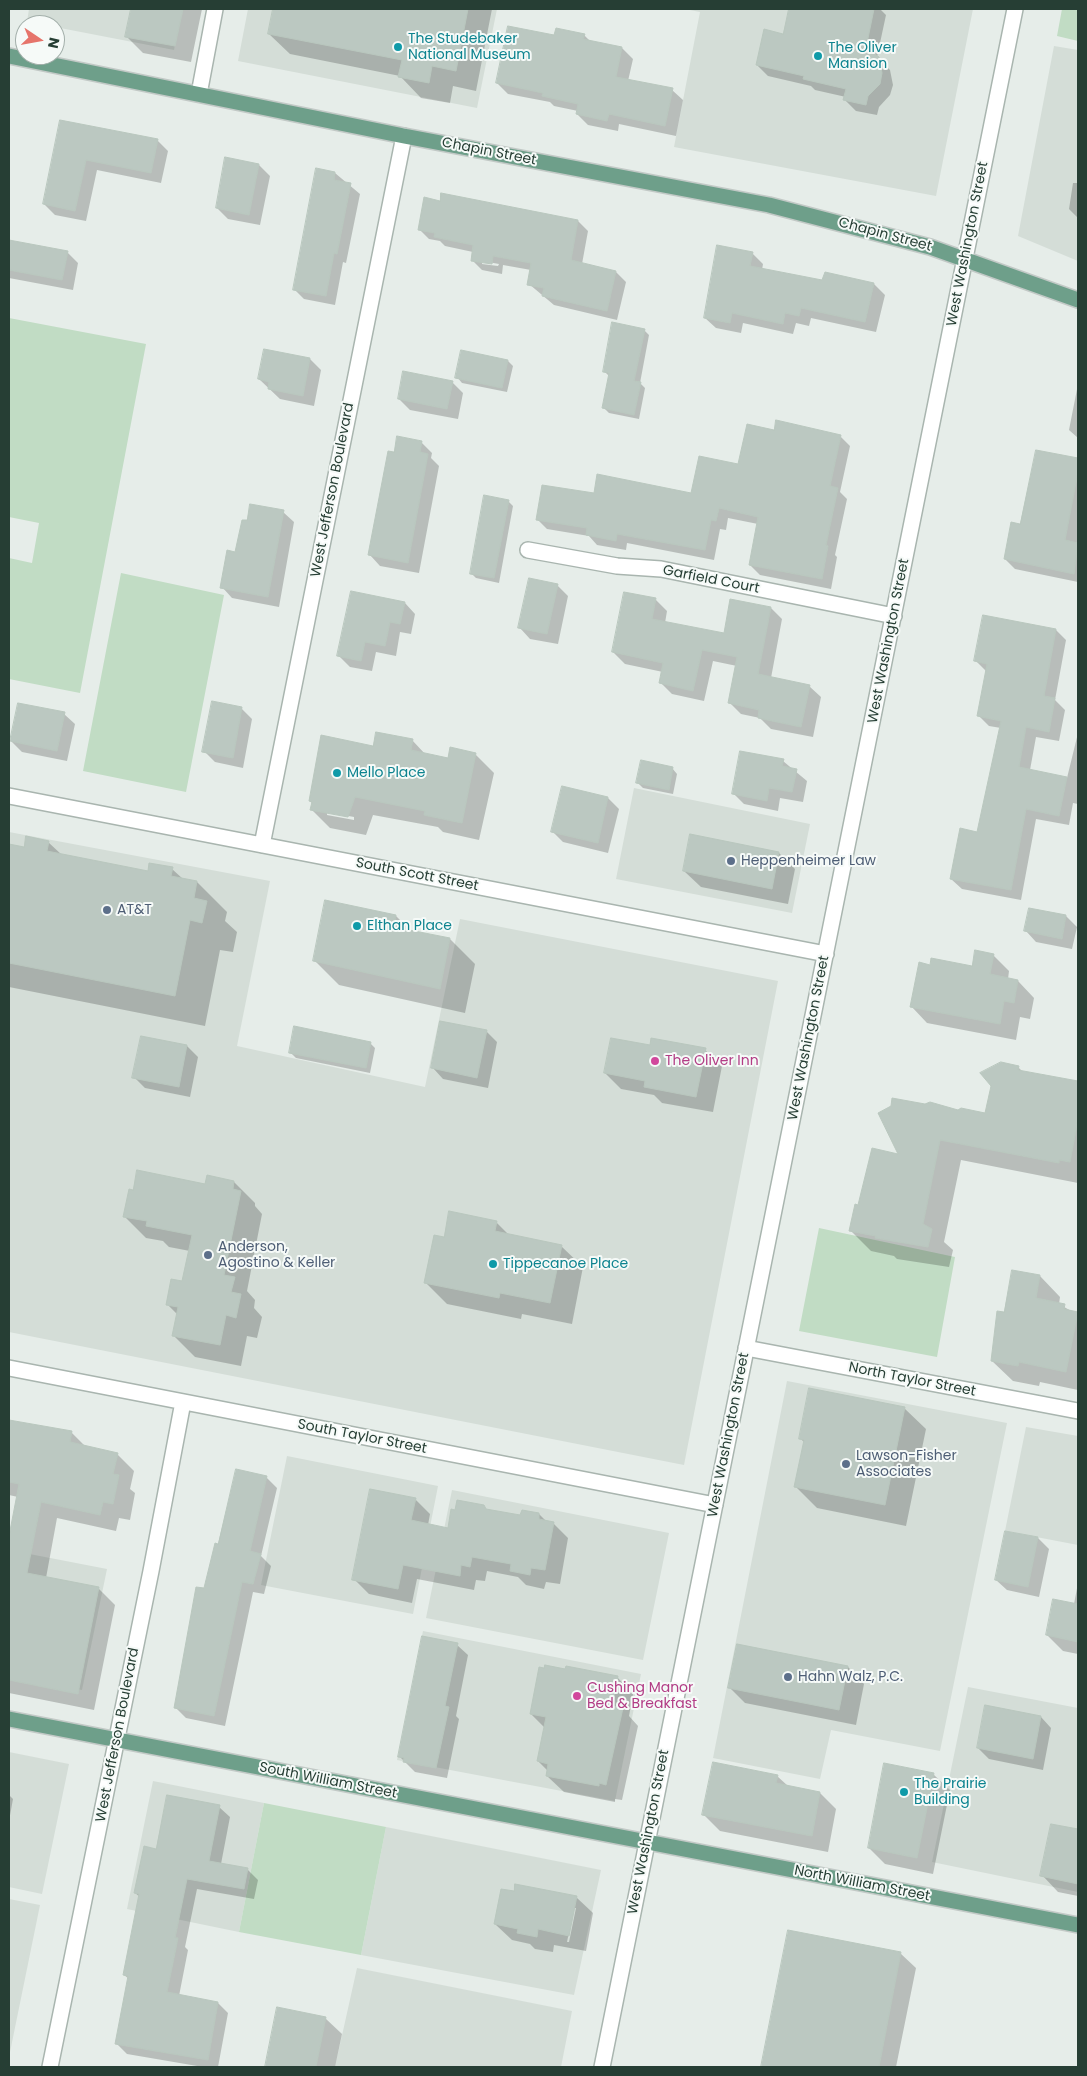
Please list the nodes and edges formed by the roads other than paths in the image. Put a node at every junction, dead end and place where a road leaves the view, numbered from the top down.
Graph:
1 (215, 9) edge
2 (1014, 9) edge
3 (9, 56) edge
4 (199, 94) junction
5 (404, 136) junction
6 (966, 258) junction
7 (1078, 300) edge
8 (528, 550) dead end
9 (894, 616) junction
10 (9, 796) edge
11 (262, 845) junction
12 (826, 954) junction
13 (746, 1348) junction
14 (9, 1368) edge
15 (183, 1402) junction
16 (1078, 1411) edge
17 (715, 1505) junction
18 (9, 1719) edge
19 (117, 1740) junction
20 (647, 1843) junction
21 (1078, 1925) edge
22 (50, 2067) edge
23 (602, 2067) edge

1 - 4 street
2 - 6 street, West Washington Street
3 - 4 main road, Chapin Street
4 - 5 main road, Chapin Street
5 - 6 main road, Chapin Street
5 - 11 street, West Jefferson Boulevard
6 - 7 main road, Chapin Street
6 - 9 street, West Washington Street
8 - 9 street, Garfield Court
9 - 12 street, West Washington Street
10 - 11 street, South Scott Street
11 - 12 street, South Scott Street
12 - 13 street, West Washington Street
13 - 16 street, North Taylor Street
13 - 17 street, West Washington Street
14 - 15 street, South Taylor Street
15 - 17 street, South Taylor Street
15 - 19 street, West Jefferson Boulevard
17 - 20 street, West Washington Street
18 - 19 main road, South William Street
19 - 20 main road, South William Street
19 - 22 street, West Jefferson Boulevard
20 - 21 main road, North William Street
20 - 23 street, West Washington Street

